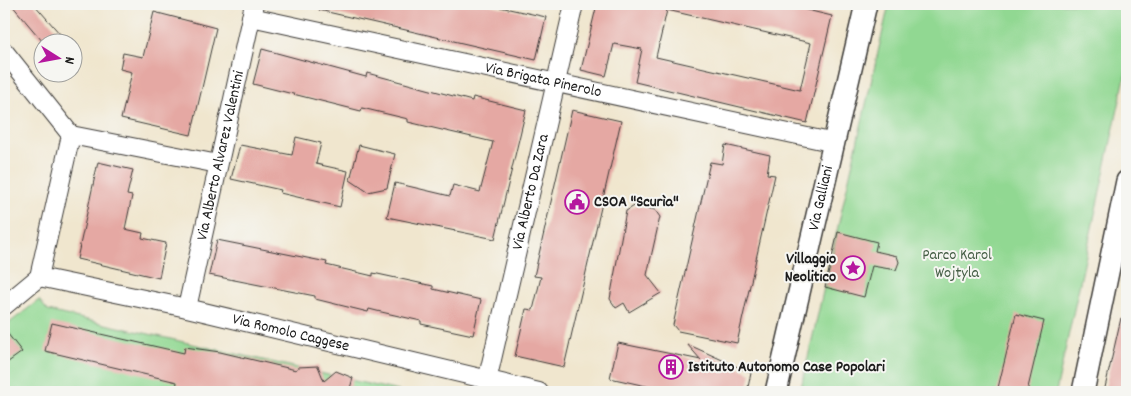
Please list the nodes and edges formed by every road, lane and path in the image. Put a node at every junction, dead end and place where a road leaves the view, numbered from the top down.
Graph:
1 (574, 4) edge
2 (866, 4) edge
3 (253, 10) edge
4 (4, 51) edge
5 (556, 84) junction
6 (71, 135) junction
7 (835, 143) junction
8 (218, 164) junction
9 (1127, 181) edge
10 (39, 277) junction
11 (4, 306) edge
12 (186, 308) junction
13 (487, 381) junction
14 (539, 392) edge
15 (776, 392) edge
16 (1083, 392) edge

1 - 5 street, Via Alberto Da Zara
2 - 7 street, Via Galliani
3 - 5 street, Via Brigata Pinerolo
3 - 8 street, Via Alberto Alvarez Valentini
4 - 6 street
5 - 7 street, Via Brigata Pinerolo
5 - 13 street, Via Alberto Da Zara
6 - 8 street
6 - 10 street
7 - 15 street, Via Galliani
8 - 12 street, Via Alberto Alvarez Valentini
9 - 16 street
10 - 11 street
10 - 12 street, Via Romolo Caggese
12 - 13 street, Via Romolo Caggese
13 - 14 street, Via Romolo Caggese

